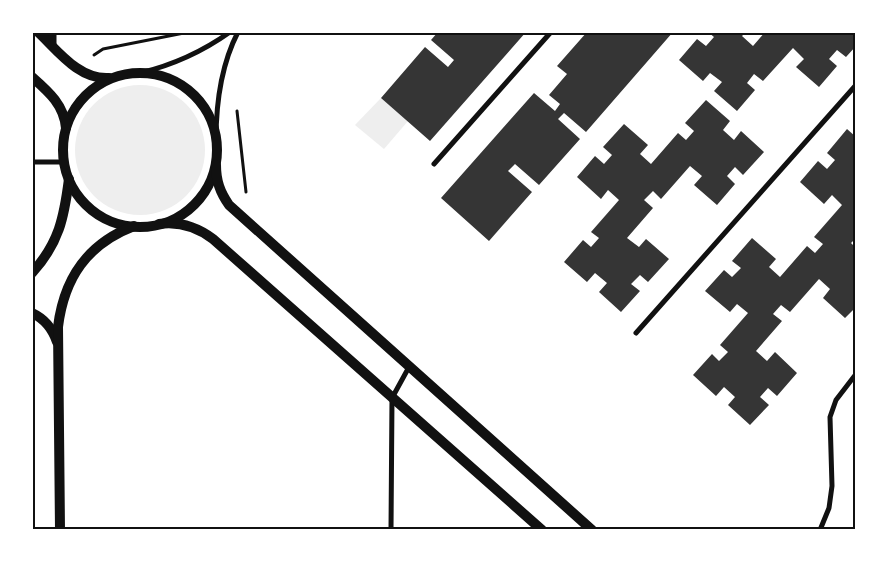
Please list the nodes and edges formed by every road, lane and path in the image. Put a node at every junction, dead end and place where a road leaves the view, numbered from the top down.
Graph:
1 (38, 32) edge
2 (52, 32) edge
3 (190, 32) edge
4 (230, 32) edge
5 (238, 32) edge
6 (551, 32) edge
7 (52, 45) junction
8 (74, 66) junction
9 (140, 72) junction
10 (32, 77) edge
11 (115, 77) junction
12 (856, 85) edge
13 (66, 129) junction
14 (216, 140) junction
15 (32, 162) edge
16 (64, 162) junction
17 (434, 164) dead end
18 (216, 165) junction
19 (69, 178) junction
20 (159, 224) junction
21 (134, 226) junction
22 (32, 273) edge
23 (32, 314) edge
24 (636, 333) dead end
25 (58, 346) junction
26 (409, 367) junction
27 (856, 374) edge
28 (392, 398) junction
29 (60, 530) edge
30 (391, 530) edge
31 (542, 530) edge
32 (592, 530) edge
33 (820, 530) edge

1 - 7 main road
2 - 7 street
3 - 8 path
4 - 9 street
5 - 14 street
6 - 17 street
7 - 8 main road
8 - 11 main road
9 - 11 main road
9 - 14 main road
10 - 13 main road
11 - 13 main road
12 - 24 street
13 - 16 main road
14 - 18 main road
15 - 16 street
16 - 19 main road
18 - 20 main road
18 - 26 main road
19 - 21 main road
19 - 22 main road
20 - 21 main road
20 - 28 main road
21 - 25 main road
23 - 25 main road
25 - 29 main road
26 - 28 street
26 - 32 main road
27 - 33 street
28 - 30 street
28 - 31 main road

